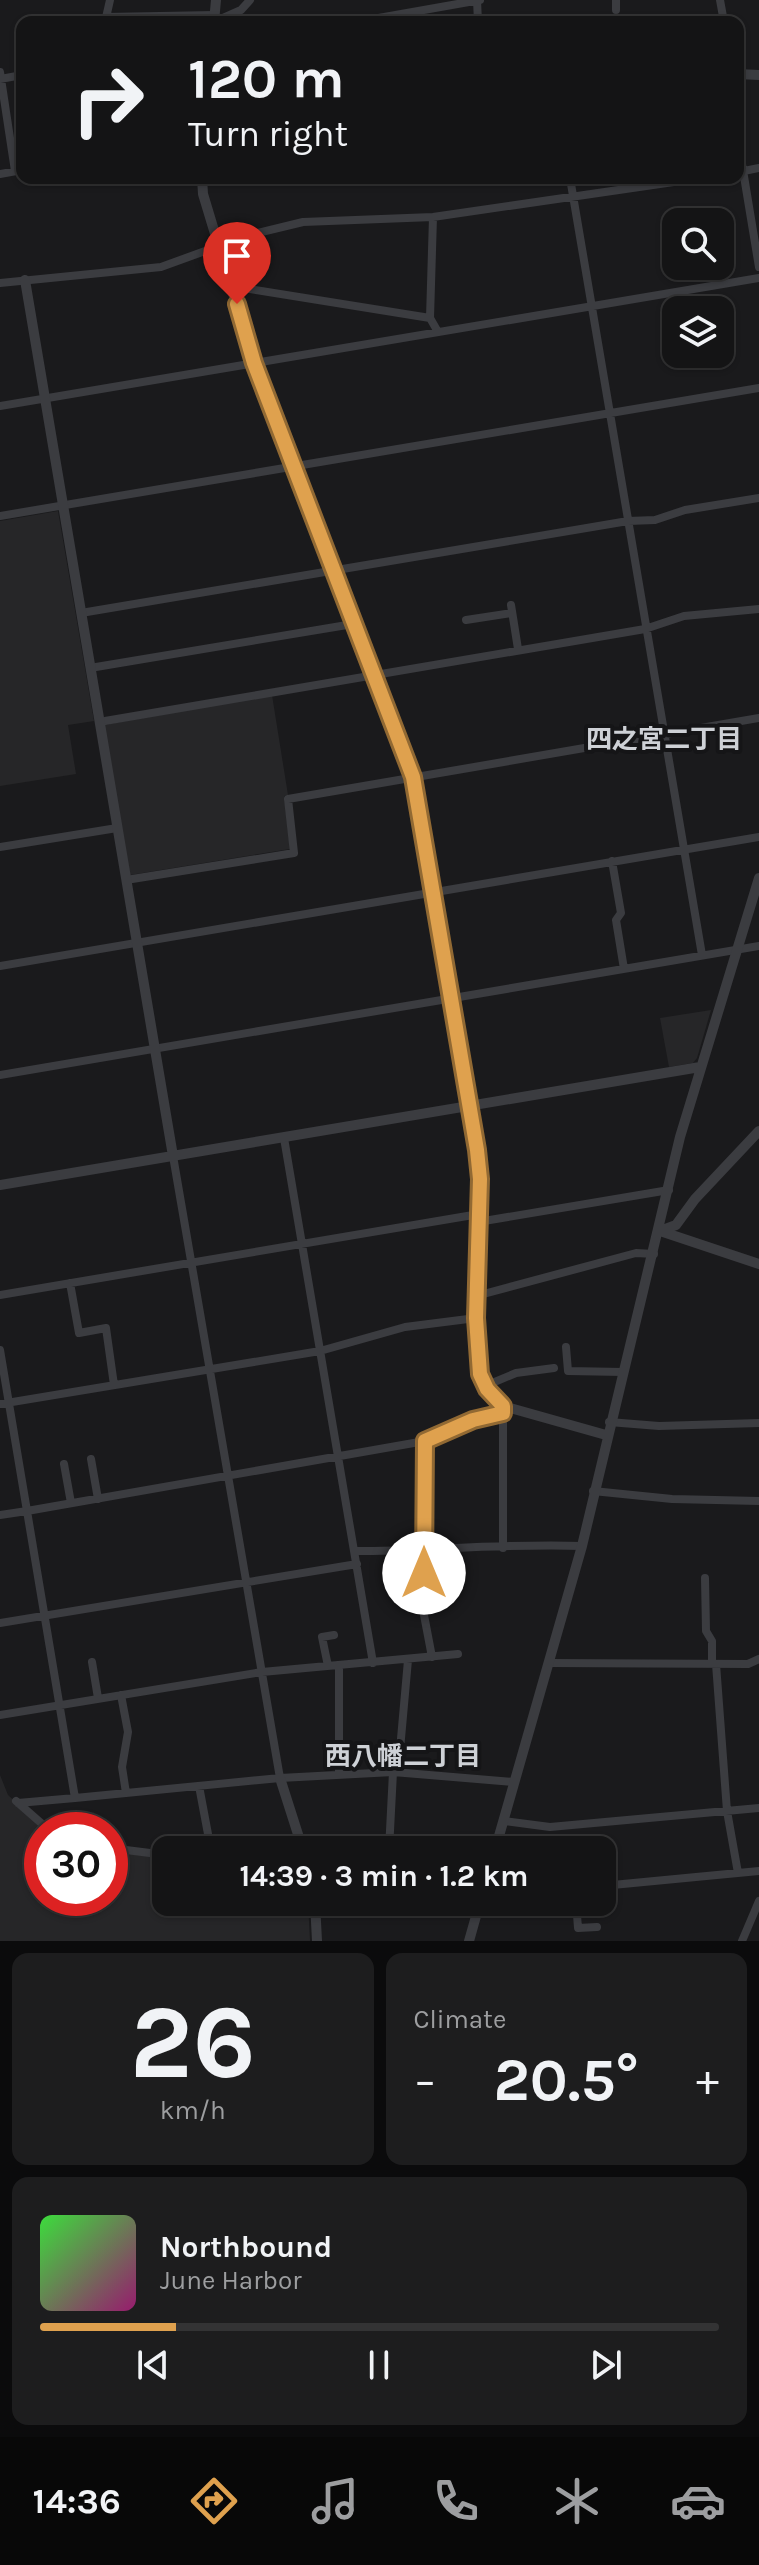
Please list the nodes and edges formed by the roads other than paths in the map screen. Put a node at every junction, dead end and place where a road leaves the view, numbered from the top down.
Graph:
1 (250, 0) edge
2 (478, 0) edge
3 (221, 16) edge
4 (389, 16) edge
5 (0, 72) edge
6 (0, 78) edge
7 (16, 160) edge
8 (204, 184) edge
9 (571, 184) edge
10 (665, 184) edge
11 (742, 184) edge
12 (574, 199) junction
13 (433, 217) junction
14 (219, 246) junction
15 (759, 267) edge
16 (759, 278) edge
17 (25, 280) junction
18 (0, 283) edge
19 (231, 286) junction
20 (590, 307) junction
21 (430, 318) junction
22 (438, 332) junction
23 (254, 363) junction
24 (759, 388) edge
25 (45, 398) junction
26 (0, 406) edge
27 (608, 412) junction
28 (294, 466) junction
29 (759, 498) edge
30 (63, 506) junction
31 (0, 516) edge
32 (628, 521) junction
33 (335, 570) junction
34 (759, 609) edge
35 (81, 613) junction
36 (466, 620) dead end
37 (353, 624) junction
38 (645, 629) junction
39 (518, 649) junction
40 (90, 668) junction
41 (373, 673) junction
42 (759, 718) edge
43 (99, 722) junction
44 (663, 735) junction
45 (413, 777) junction
46 (117, 828) junction
47 (759, 837) edge
48 (0, 847) edge
49 (683, 849) junction
50 (612, 861) junction
51 (759, 878) edge
52 (126, 880) junction
53 (434, 891) junction
54 (137, 942) junction
55 (759, 946) edge
56 (737, 949) junction
57 (702, 955) junction
58 (0, 966) edge
59 (624, 969) junction
60 (452, 998) junction
61 (155, 1048) junction
62 (700, 1067) junction
63 (0, 1075) edge
64 (470, 1107) junction
65 (758, 1136) edge
66 (284, 1138) junction
67 (173, 1156) junction
68 (0, 1185) edge
69 (669, 1190) junction
70 (478, 1218) junction
71 (660, 1231) junction
72 (302, 1245) junction
73 (654, 1254) junction
74 (191, 1263) junction
75 (759, 1264) edge
76 (70, 1283) junction
77 (0, 1295) edge
78 (476, 1296) junction
79 (476, 1318) junction
80 (566, 1347) dead end
81 (0, 1350) edge
82 (320, 1351) junction
83 (554, 1368) dead end
84 (210, 1370) junction
85 (623, 1372) junction
86 (114, 1385) junction
87 (485, 1386) junction
88 (4, 1403) edge
89 (503, 1410) junction
90 (609, 1422) junction
91 (759, 1423) edge
92 (606, 1435) junction
93 (425, 1441) junction
94 (339, 1457) junction
95 (91, 1459) dead end
96 (64, 1464) dead end
97 (228, 1477) junction
98 (593, 1491) junction
99 (98, 1499) junction
100 (759, 1501) edge
101 (71, 1503) junction
102 (27, 1511) junction
103 (0, 1515) edge
104 (582, 1546) junction
105 (503, 1548) junction
106 (354, 1551) junction
107 (425, 1551) junction
108 (357, 1564) junction
109 (705, 1578) dead end
110 (246, 1583) junction
111 (45, 1615) junction
112 (0, 1623) edge
113 (334, 1635) dead end
114 (458, 1654) dead end
115 (432, 1657) junction
116 (759, 1659) edge
117 (408, 1660) junction
118 (92, 1662) dead end
119 (373, 1663) junction
120 (550, 1663) junction
121 (714, 1664) junction
122 (339, 1665) junction
123 (328, 1666) junction
124 (262, 1672) junction
125 (121, 1695) junction
126 (98, 1698) junction
127 (60, 1705) junction
128 (0, 1715) edge
129 (395, 1772) junction
130 (339, 1775) junction
131 (280, 1778) junction
132 (514, 1782) junction
133 (199, 1786) junction
134 (126, 1793) junction
135 (75, 1798) junction
136 (759, 1808) edge
137 (727, 1811) junction
138 (28, 1812) edge
139 (504, 1821) junction
140 (208, 1836) edge
141 (299, 1836) edge
142 (390, 1836) edge
143 (499, 1836) edge
144 (128, 1850) edge
145 (152, 1853) edge
146 (759, 1871) edge
147 (738, 1873) junction
148 (616, 1885) edge
149 (759, 1901) edge
150 (316, 1916) edge
151 (476, 1916) edge
152 (577, 1916) edge
153 (597, 1927) dead end
154 (317, 1941) edge
155 (469, 1941) edge
156 (742, 1941) edge

1 - 3 street
2 - 4 street
5 - 6 street
6 - 7 street
8 - 14 street
9 - 12 street
10 - 12 street
11 - 15 street
12 - 13 street
12 - 20 street
13 - 14 street
13 - 21 street
14 - 17 street
14 - 19 street
16 - 20 street
17 - 18 street
17 - 25 street
19 - 21 street
19 - 23 street
20 - 22 street
20 - 27 street
21 - 22 street
22 - 23 street
23 - 25 street
23 - 28 street
24 - 27 street
25 - 26 street
25 - 30 street
27 - 28 street
27 - 32 street
28 - 30 street
28 - 33 street
29 - 32 street
30 - 31 street
30 - 35 street
32 - 33 street
32 - 38 street
33 - 35 street
33 - 37 street
34 - 38 street
35 - 40 street
36 - 39 street
37 - 40 street
37 - 41 street
38 - 39 street
38 - 44 street
39 - 41 street
40 - 43 street
41 - 43 street
41 - 45 street
42 - 44 street
43 - 46 street
44 - 45 street
44 - 49 street
45 - 52 street
45 - 53 street
46 - 48 street
46 - 52 street
47 - 49 street
49 - 50 street
49 - 57 street
50 - 53 street
50 - 59 street
51 - 56 street
52 - 54 street
53 - 54 street
53 - 60 street
54 - 58 street
54 - 61 street
55 - 56 street
56 - 57 street
56 - 62 street
57 - 59 street
59 - 60 street
60 - 61 street
60 - 64 street
61 - 63 street
61 - 67 street
62 - 64 street
62 - 69 street
64 - 66 street
64 - 70 street
65 - 71 street
66 - 67 street
66 - 72 street
67 - 68 street
67 - 74 street
69 - 70 street
69 - 71 street
70 - 72 street
70 - 78 street
71 - 73 street
71 - 75 street
72 - 74 street
72 - 82 street
73 - 78 street
73 - 85 street
74 - 76 street
74 - 84 street
76 - 77 street
76 - 86 street
78 - 79 street
79 - 82 street
79 - 87 street
80 - 85 street
81 - 88 street
82 - 84 street
82 - 94 street
83 - 87 street
84 - 86 street
84 - 97 street
85 - 90 street
86 - 88 street
87 - 89 street
88 - 102 street
89 - 92 street
89 - 93 street
89 - 105 street
90 - 91 street
90 - 92 street
92 - 98 street
93 - 94 street
93 - 107 street
94 - 97 street
94 - 106 street
95 - 99 street
96 - 101 street
97 - 99 street
97 - 110 street
98 - 100 street
98 - 104 street
99 - 101 street
101 - 102 street
102 - 103 street
102 - 111 street
104 - 105 street
104 - 120 street
105 - 107 street
106 - 107 street
106 - 108 street
107 - 115 street
108 - 110 street
108 - 119 street
109 - 121 street
110 - 111 street
110 - 124 street
111 - 112 street
111 - 127 street
113 - 123 street
114 - 115 street
115 - 117 street
116 - 121 street
117 - 119 street
117 - 129 street
118 - 126 street
119 - 122 street
120 - 121 street
120 - 132 street
121 - 137 street
122 - 123 street
122 - 130 street
123 - 124 street
124 - 125 street
124 - 131 street
125 - 126 street
125 - 134 street
126 - 127 street
127 - 128 street
127 - 135 street
129 - 130 street
129 - 132 street
129 - 142 street
130 - 131 street
131 - 133 street
131 - 141 street
132 - 139 street
133 - 134 street
133 - 140 street
134 - 135 street
135 - 138 street
136 - 137 street
137 - 139 street
137 - 147 street
139 - 143 street
144 - 145 street
146 - 147 street
147 - 148 street
149 - 156 street
150 - 154 street
151 - 155 street
152 - 153 street

